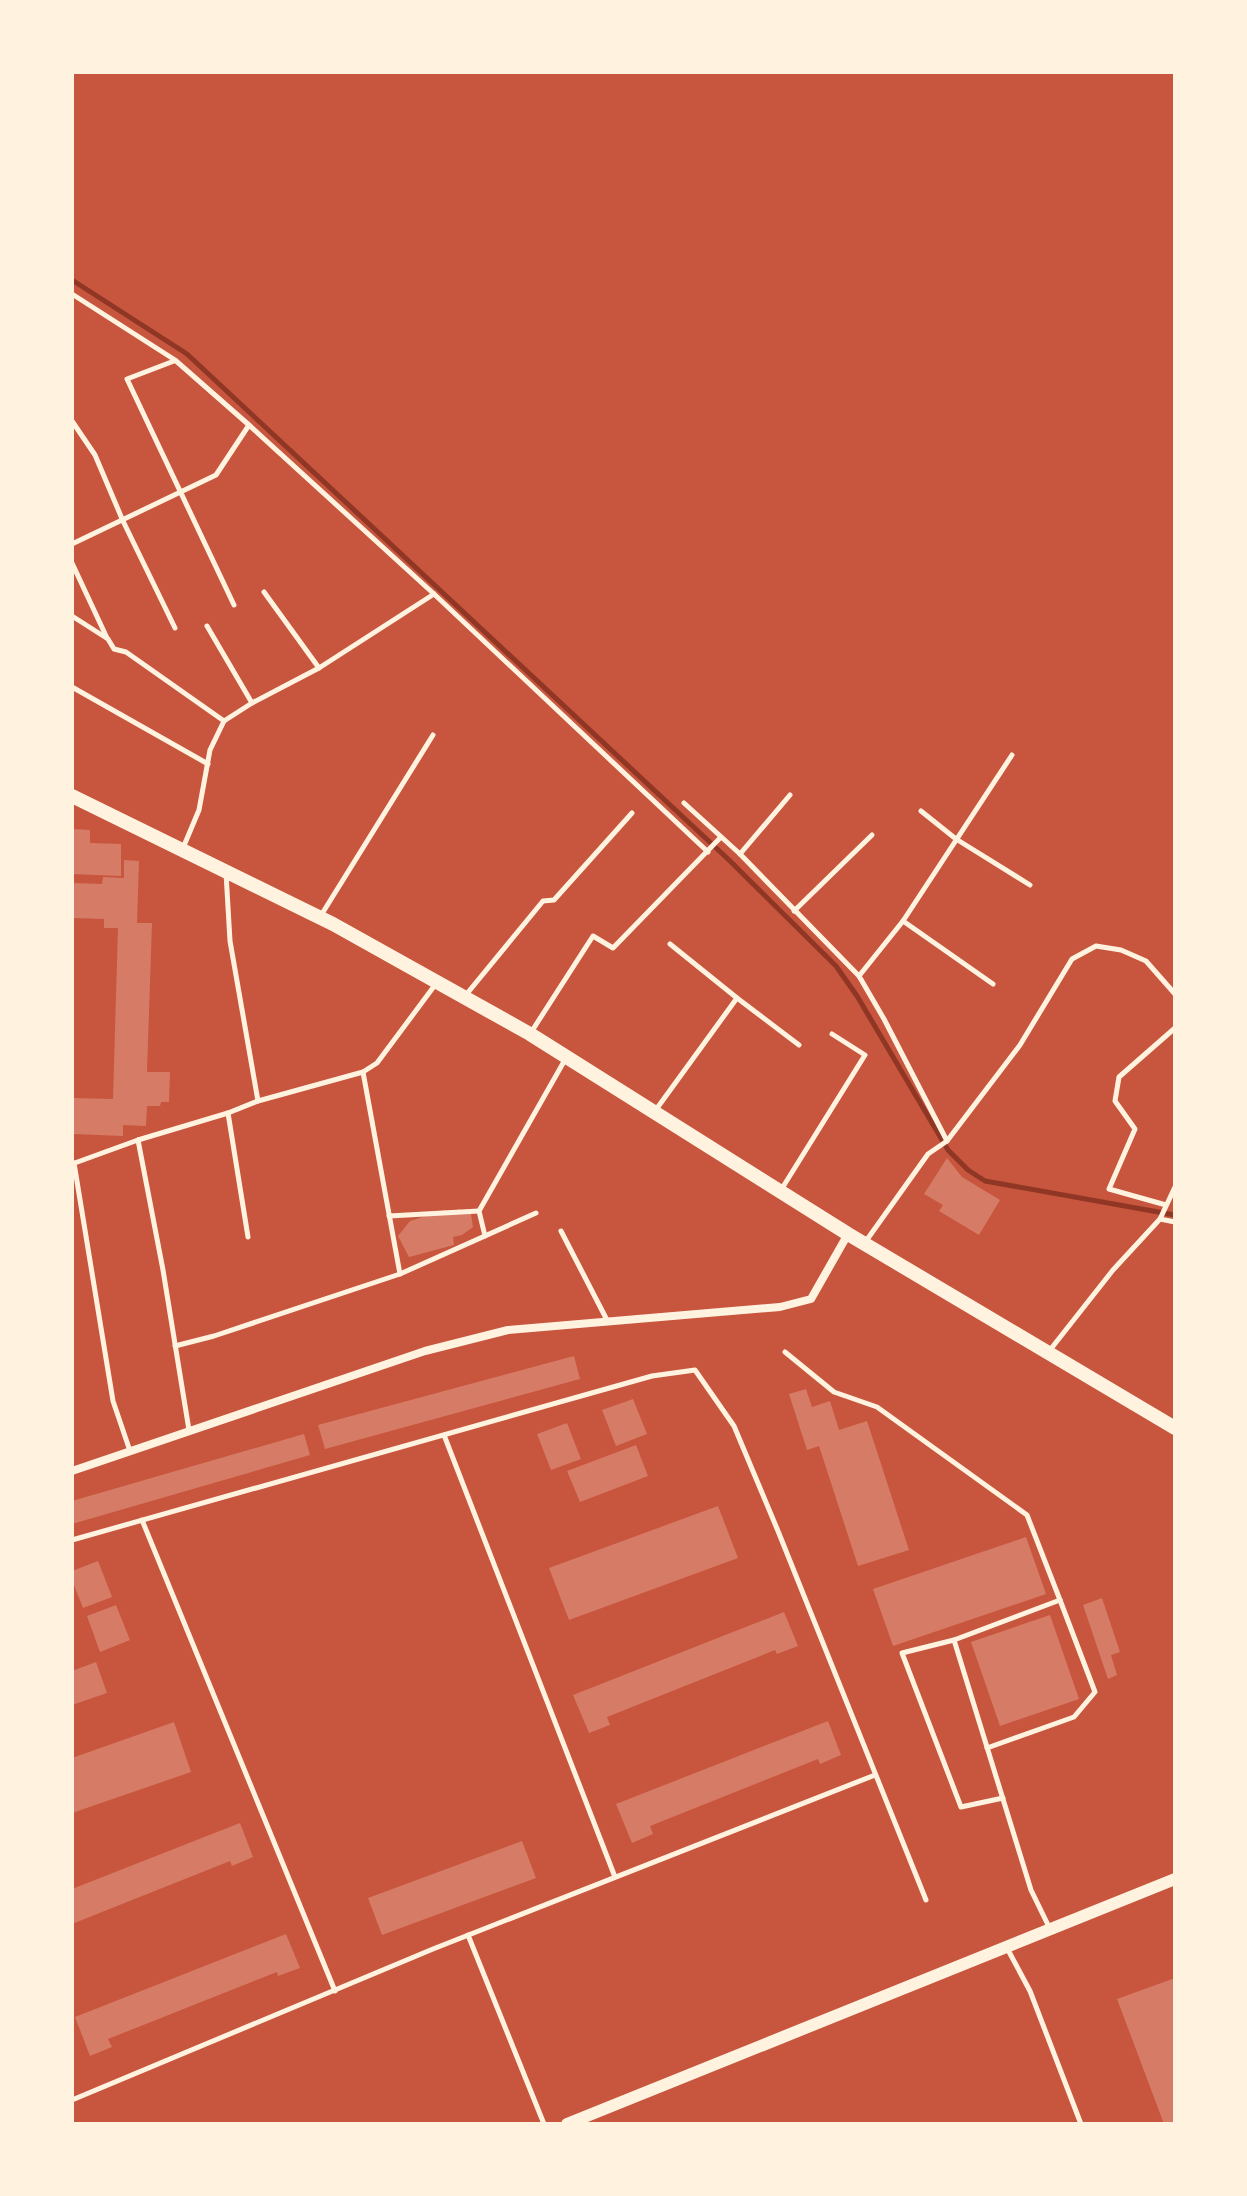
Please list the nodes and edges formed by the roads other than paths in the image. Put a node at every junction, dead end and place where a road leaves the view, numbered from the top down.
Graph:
1 (72, 294) edge
2 (175, 360) junction
3 (72, 421) edge
4 (249, 425) junction
5 (179, 491) junction
6 (123, 521) junction
7 (72, 544) edge
8 (72, 563) edge
9 (264, 592) dead end
10 (434, 594) junction
11 (234, 605) dead end
12 (72, 616) edge
13 (207, 626) dead end
14 (175, 628) dead end
15 (108, 639) junction
16 (319, 668) junction
17 (72, 687) edge
18 (252, 703) junction
19 (224, 721) junction
20 (433, 735) dead end
21 (1012, 755) dead end
22 (208, 764) junction
23 (790, 795) dead end
24 (72, 796) edge
25 (684, 803) dead end
26 (921, 811) dead end
27 (632, 813) dead end
28 (872, 835) dead end
29 (721, 837) junction
30 (956, 839) junction
31 (182, 849) junction
32 (708, 852) junction
33 (740, 854) junction
34 (226, 870) junction
35 (1030, 885) dead end
36 (794, 911) junction
37 (320, 917) junction
38 (903, 921) junction
39 (670, 944) dead end
40 (859, 976) junction
41 (438, 981) junction
42 (993, 984) dead end
43 (1175, 994) edge
44 (465, 996) junction
45 (737, 998) junction
46 (1175, 1028) edge
47 (530, 1034) junction
48 (832, 1034) dead end
49 (799, 1045) dead end
50 (567, 1057) junction
51 (363, 1072) junction
52 (258, 1101) junction
53 (654, 1112) junction
54 (228, 1113) junction
55 (138, 1140) junction
56 (947, 1141) junction
57 (73, 1164) edge
58 (1175, 1187) edge
59 (780, 1190) junction
60 (1166, 1205) junction
61 (479, 1211) junction
62 (536, 1213) dead end
63 (389, 1216) junction
64 (1160, 1219) junction
65 (1175, 1222) edge
66 (561, 1231) dead end
67 (848, 1234) junction
68 (485, 1236) junction
69 (248, 1237) dead end
70 (864, 1243) junction
71 (400, 1274) junction
72 (608, 1322) junction
73 (175, 1346) junction
74 (785, 1352) dead end
75 (1048, 1353) junction
76 (1175, 1428) edge
77 (189, 1431) junction
78 (444, 1435) junction
79 (130, 1451) junction
80 (72, 1471) edge
81 (142, 1520) junction
82 (72, 1540) edge
83 (1060, 1600) junction
84 (954, 1640) junction
85 (987, 1748) junction
86 (875, 1775) junction
87 (1003, 1798) junction
88 (615, 1877) junction
89 (1175, 1879) edge
90 (926, 1900) dead end
91 (1050, 1930) junction
92 (468, 1935) junction
93 (1007, 1948) junction
94 (335, 1991) junction
95 (72, 2100) edge
96 (544, 2124) edge
97 (567, 2124) edge
98 (1081, 2124) edge

1 - 2 lane
2 - 4 lane
2 - 5 lane
3 - 6 lane
4 - 5 lane
4 - 10 lane
5 - 6 lane
5 - 11 lane
6 - 7 lane
6 - 14 lane
8 - 15 lane
9 - 16 lane
10 - 16 lane
10 - 32 lane
12 - 15 lane
13 - 18 lane
15 - 19 lane
16 - 18 lane
17 - 22 lane
18 - 19 lane
19 - 22 lane
20 - 37 lane
21 - 30 lane
22 - 31 lane
23 - 33 lane
24 - 31 main road
25 - 29 lane
26 - 30 lane
27 - 44 lane
28 - 36 lane
29 - 32 lane
29 - 33 lane
30 - 35 lane
30 - 38 lane
31 - 34 main road
32 - 47 lane
33 - 36 lane
34 - 37 main road
34 - 52 lane
36 - 40 lane
37 - 41 main road
38 - 40 lane
38 - 42 lane
39 - 45 lane
40 - 56 lane
41 - 44 main road
41 - 51 lane
43 - 56 lane
44 - 47 main road
45 - 49 lane
45 - 53 lane
46 - 60 lane
47 - 50 main road
48 - 59 lane
50 - 53 main road
50 - 61 lane
51 - 52 lane
51 - 63 lane
52 - 54 lane
53 - 59 main road
54 - 55 lane
54 - 69 lane
55 - 57 lane
55 - 73 lane
56 - 70 lane
57 - 79 lane
58 - 60 lane
59 - 67 main road
60 - 64 lane
61 - 63 lane
61 - 68 lane
62 - 68 lane
63 - 71 lane
64 - 65 lane
64 - 75 lane
66 - 72 lane
67 - 70 main road
67 - 72 street
68 - 71 lane
70 - 75 main road
71 - 73 lane
72 - 77 street
73 - 77 lane
74 - 83 lane
75 - 76 main road
77 - 79 street
78 - 81 lane
78 - 86 lane
78 - 88 lane
79 - 80 street
81 - 82 lane
81 - 94 lane
83 - 84 lane
83 - 85 lane
84 - 85 lane
84 - 87 lane
85 - 87 lane
86 - 88 lane
86 - 90 lane
87 - 91 lane
88 - 92 lane
89 - 91 street
91 - 93 street
92 - 94 lane
92 - 96 lane
93 - 97 street
93 - 98 lane
94 - 95 lane

